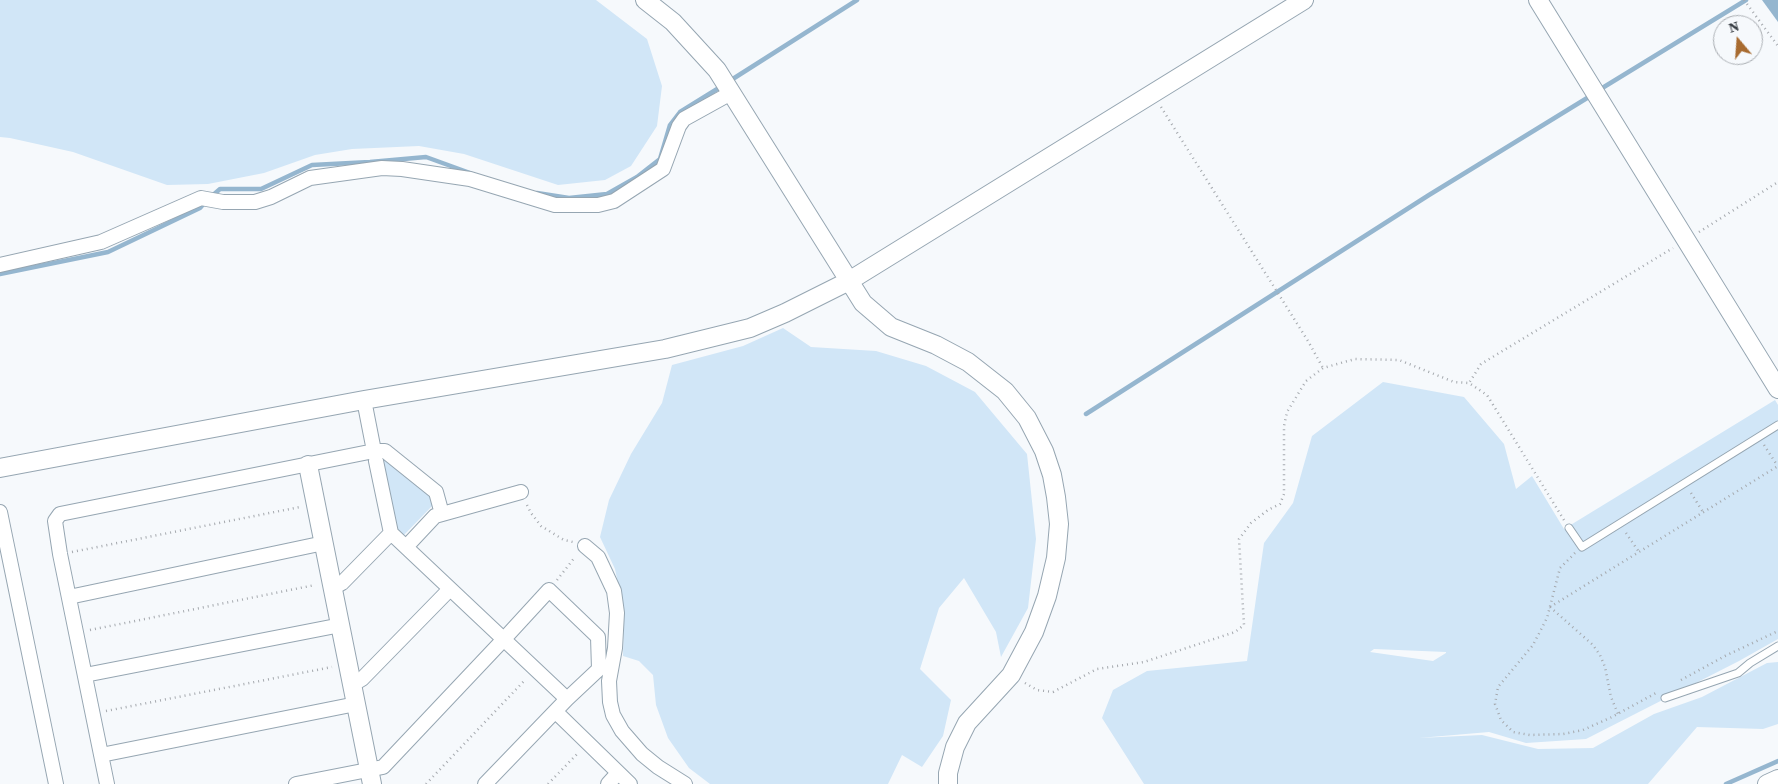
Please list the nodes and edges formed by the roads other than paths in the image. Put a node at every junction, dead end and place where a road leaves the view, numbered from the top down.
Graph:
1 (644, 0) edge
2 (1304, 0) edge
3 (1538, 0) edge
4 (727, 86) junction
5 (0, 265) edge
6 (849, 281) junction
7 (1778, 389) edge
8 (364, 400) junction
9 (1778, 425) edge
10 (375, 456) junction
11 (308, 465) junction
12 (0, 468) edge
13 (521, 492) road end
14 (0, 512) edge
15 (442, 514) junction
16 (1569, 528) road end
17 (391, 533) junction
18 (324, 543) junction
19 (585, 546) road end
20 (406, 547) junction
21 (327, 586) junction
22 (450, 589) junction
23 (69, 597) junction
24 (341, 625) junction
25 (504, 639) junction
26 (1778, 646) edge
27 (85, 675) junction
28 (352, 685) junction
29 (1665, 698) dead end
30 (567, 699) junction
31 (356, 704) junction
32 (556, 712) junction
33 (101, 755) junction
34 (618, 773) junction
35 (371, 777) edge
36 (1778, 779) edge
37 (56, 784) edge
38 (107, 784) edge
39 (296, 784) edge
40 (485, 784) edge
41 (608, 784) edge
42 (630, 784) edge
43 (685, 784) edge
44 (948, 784) edge
45 (1767, 784) edge

1 - 4 street
2 - 6 street
3 - 7 street
4 - 5 street
4 - 6 street
6 - 8 street
6 - 44 street
8 - 10 street
8 - 12 street
9 - 16 lane
10 - 11 street
10 - 15 street
10 - 17 street
11 - 18 street
11 - 23 street
13 - 15 street
14 - 37 street
15 - 20 street
17 - 20 street
17 - 21 street
18 - 21 street
18 - 23 street
19 - 43 street
20 - 22 street
21 - 24 street
22 - 25 street
22 - 28 street
23 - 27 street
24 - 27 street
24 - 28 street
25 - 30 street
25 - 30 street
25 - 35 street
26 - 29 lane
27 - 33 street
28 - 31 street
30 - 32 street
31 - 33 street
31 - 35 street
32 - 34 street
32 - 40 street
33 - 38 street
34 - 41 street
34 - 42 street
35 - 39 street
36 - 45 street

